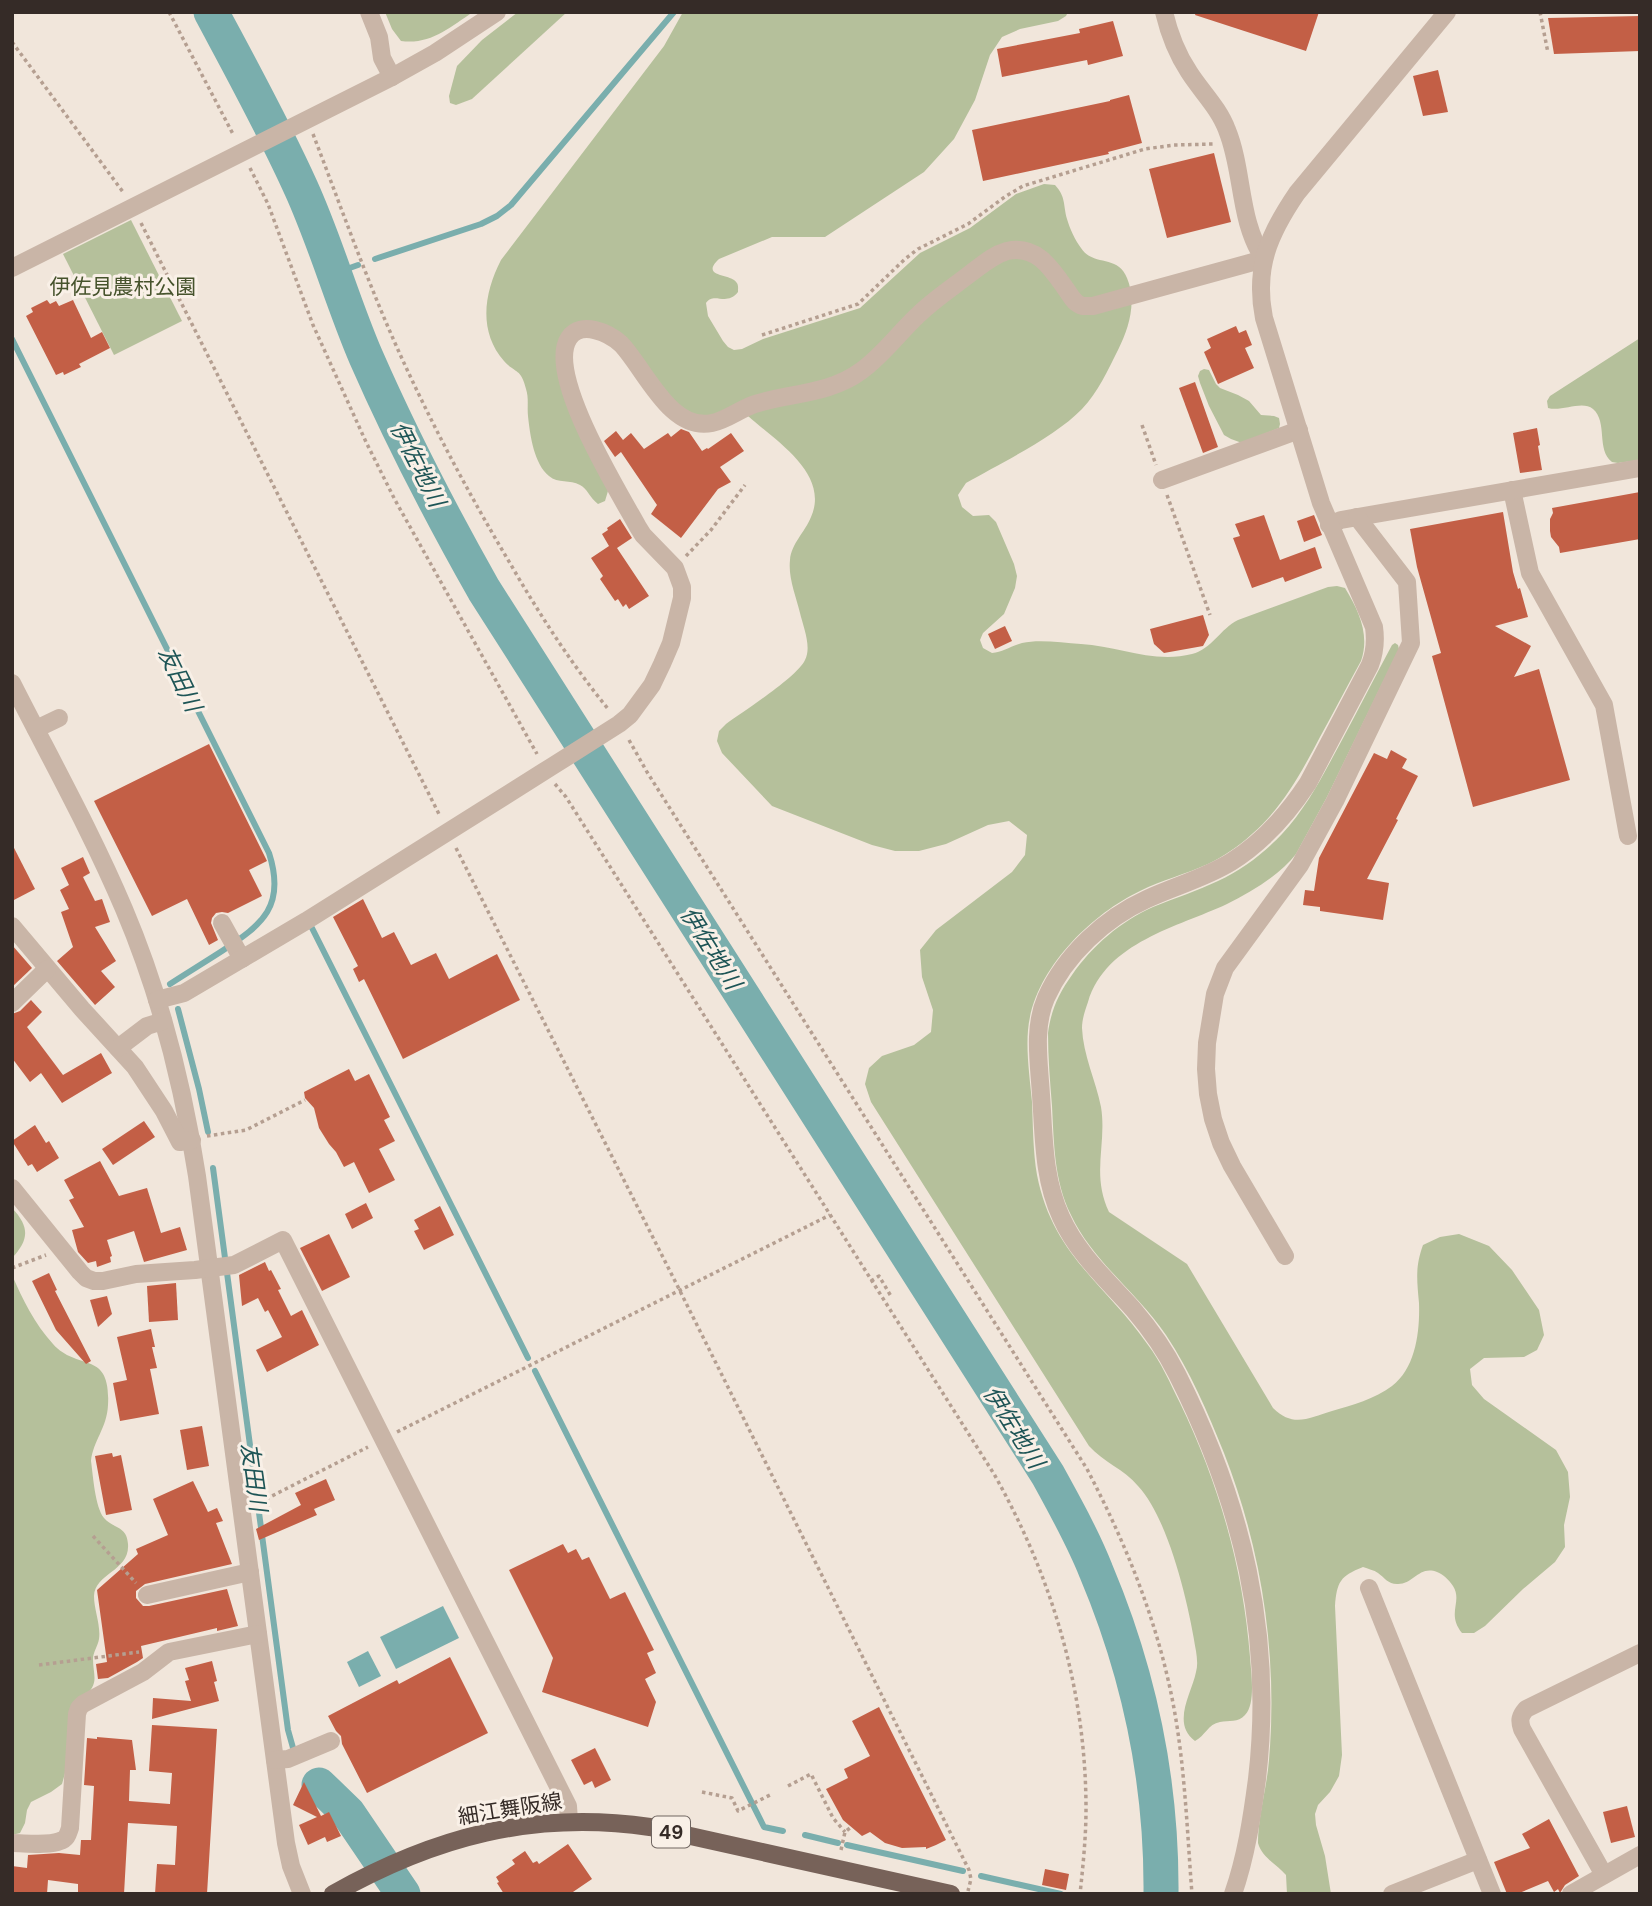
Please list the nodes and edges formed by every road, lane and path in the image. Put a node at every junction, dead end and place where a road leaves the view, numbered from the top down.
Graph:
1 (169, 12) edge
2 (369, 12) edge
3 (497, 12) edge
4 (1164, 12) edge
5 (1447, 12) edge
6 (1540, 12) edge
7 (12, 41) edge
8 (1548, 53) dead end
9 (392, 77) junction
10 (305, 121) junction
11 (1230, 140) junction
12 (244, 152) junction
13 (133, 208) junction
14 (1264, 259) junction
15 (12, 268) edge
16 (762, 335) dead end
17 (1142, 425) dead end
18 (1299, 430) junction
19 (1640, 468) edge
20 (1161, 480) junction
21 (745, 485) dead end
22 (1512, 490) junction
23 (1357, 517) junction
24 (1329, 525) junction
25 (675, 568) junction
26 (1210, 615) dead end
27 (12, 683) edge
28 (59, 718) dead end
29 (618, 724) junction
30 (36, 729) junction
31 (548, 769) junction
32 (448, 832) junction
33 (1628, 836) dead end
34 (12, 926) edge
35 (47, 969) junction
36 (157, 1000) junction
37 (12, 1003) edge
38 (163, 1021) junction
39 (118, 1048) junction
40 (305, 1100) dead end
41 (213, 1135) dead end
42 (192, 1140) junction
43 (13, 1189) edge
44 (830, 1215) junction
45 (49, 1254) dead end
46 (1285, 1256) dead end
47 (221, 1266) junction
48 (12, 1268) edge
49 (871, 1281) junction
50 (680, 1289) junction
51 (892, 1298) dead end
52 (384, 1439) junction
53 (266, 1499) dead end
54 (93, 1536) dead end
55 (250, 1572) junction
56 (1369, 1588) dead end
57 (147, 1595) joint
58 (258, 1634) junction
59 (136, 1652) dead end
60 (1640, 1653) edge
61 (38, 1665) dead end
62 (331, 1741) dead end
63 (288, 1757) junction
64 (788, 1786) dead end
65 (702, 1792) dead end
66 (770, 1795) dead end
67 (569, 1821) junction
68 (851, 1826) dead end
69 (845, 1832) junction
70 (12, 1843) edge
71 (841, 1852) dead end
72 (1640, 1855) edge
73 (1478, 1860) junction
74 (1604, 1875) junction
75 (302, 1894) edge
76 (333, 1894) edge
77 (951, 1894) edge
78 (968, 1894) edge
79 (1080, 1894) edge
80 (1192, 1894) edge
81 (1233, 1894) edge
82 (1392, 1894) edge
83 (1492, 1894) edge
84 (1571, 1894) edge

1 - 12 path
2 - 9 street
3 - 9 street
4 - 11 street
5 - 14 street
6 - 8 path
7 - 13 path
9 - 10 street
10 - 12 street
10 - 29 path
11 - 14 street
11 - 16 path
12 - 13 street
12 - 31 path
13 - 15 street
13 - 32 path
14 - 18 street
14 - 25 street
17 - 20 path
18 - 20 street
18 - 24 street
19 - 22 street
20 - 26 path
21 - 25 path
22 - 23 street
22 - 33 street
23 - 24 street
23 - 46 street
24 - 81 street
25 - 29 street
27 - 30 street
28 - 30 street
29 - 31 street
29 - 80 path
30 - 36 street
31 - 32 street
31 - 44 path
32 - 36 street
32 - 50 path
34 - 35 street
35 - 37 street
35 - 39 street
36 - 38 street
38 - 39 street
38 - 42 street
39 - 42 street
40 - 41 path
42 - 47 street
43 - 47 street
44 - 49 path
44 - 50 path
45 - 48 path
47 - 52 street
47 - 55 street
49 - 51 path
49 - 79 path
50 - 52 path
50 - 78 path
52 - 53 path
52 - 67 street
54 - 57 path
55 - 57 street
55 - 58 street
56 - 73 street
58 - 63 street
58 - 70 street
59 - 61 path
60 - 74 street
62 - 63 street
63 - 75 street
64 - 69 path
65 - 66 path
67 - 76 main road, 細江舞阪線 / 49
67 - 77 main road, 細江舞阪線 / 49
68 - 69 path
69 - 71 path
72 - 74 street
73 - 82 street
73 - 83 street
74 - 84 street

